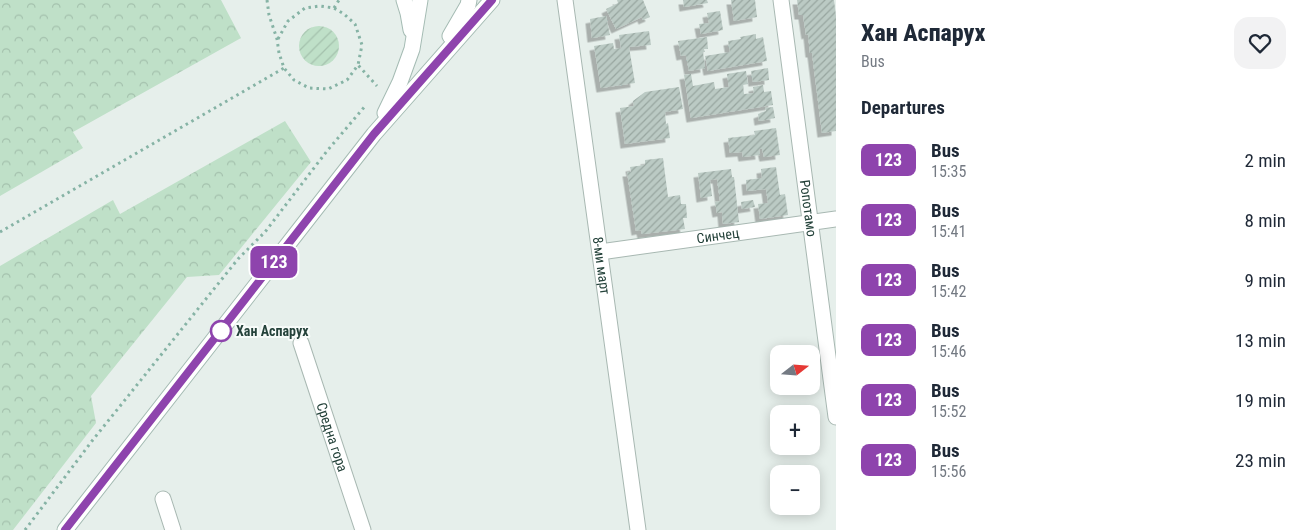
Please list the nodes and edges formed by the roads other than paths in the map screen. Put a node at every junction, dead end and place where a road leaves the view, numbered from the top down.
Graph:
1 (404, 0) edge
2 (420, 0) edge
3 (469, 0) edge
4 (492, 0) edge
5 (565, 0) edge
6 (781, 0) edge
7 (412, 49) junction
8 (430, 70) junction
9 (374, 134) junction
10 (836, 219) edge
11 (810, 223) junction
12 (600, 252) junction
13 (301, 343) dead end
14 (836, 418) edge
15 (163, 499) dead end
16 (65, 530) edge
17 (173, 530) edge
18 (363, 530) edge
19 (638, 530) edge

1 - 7 street
2 - 7 street
3 - 8 street
4 - 8 street
5 - 12 street, 8-ми март
6 - 11 street, Ропотамо
7 - 9 street
8 - 9 street
9 - 16 street
10 - 11 street, Синчец
11 - 12 street, Синчец
11 - 14 street, Ропотамо
12 - 19 street, 8-ми март
13 - 18 street, Средна гора
15 - 17 street

